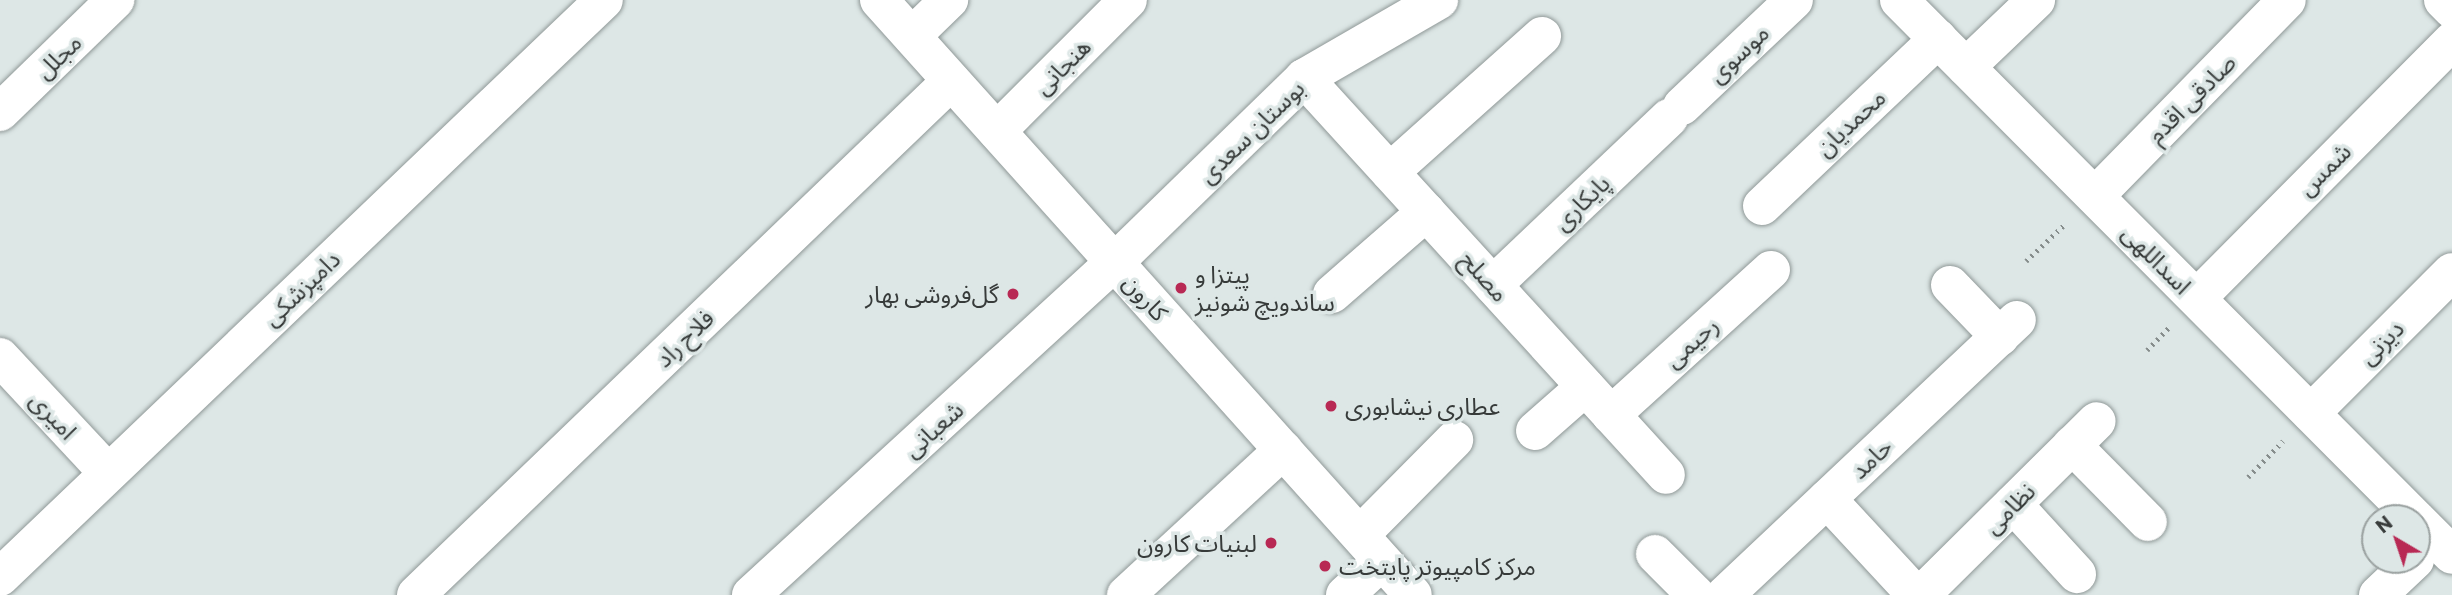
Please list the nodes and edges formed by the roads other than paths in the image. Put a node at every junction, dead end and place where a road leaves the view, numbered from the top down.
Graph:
1 (115, 0) edge
2 (604, 0) edge
3 (879, 0) edge
4 (949, 0) edge
5 (1128, 0) edge
6 (1439, 0) edge
7 (1794, 0) edge
8 (1899, 0) edge
9 (2036, 0) edge
10 (2287, 0) edge
11 (2443, 0) edge
12 (2452, 9) edge
13 (912, 36) junction
14 (1542, 36) dead end
15 (1938, 39) junction
16 (2452, 41) edge
17 (1966, 67) junction
18 (1304, 78) junction
19 (951, 80) junction
20 (1675, 112) joint
21 (0, 113) edge
22 (997, 131) junction
23 (1390, 172) junction
24 (2095, 196) junction
25 (1762, 206) dead end
26 (1426, 212) junction
27 (1115, 262) junction
28 (1771, 270) dead end
29 (2452, 272) edge
30 (1493, 285) junction
31 (1950, 285) dead end
32 (1332, 294) dead end
33 (2197, 298) junction
34 (0, 357) edge
35 (1585, 387) junction
36 (2311, 413) junction
37 (1611, 415) junction
38 (1535, 430) dead end
39 (1454, 440) dead end
40 (1283, 450) junction
41 (108, 473) junction
42 (1666, 475) dead end
43 (1827, 499) junction
44 (2013, 504) junction
45 (2396, 504) edge
46 (2148, 522) dead end
47 (1371, 548) junction
48 (1655, 554) dead end
49 (2077, 574) dead end
50 (2397, 574) edge
51 (0, 577) edge
52 (416, 595) edge
53 (751, 595) edge
54 (1126, 595) edge
55 (1345, 595) edge
56 (1413, 595) edge
57 (1696, 595) edge
58 (1725, 595) edge
59 (1918, 595) edge
60 (2378, 595) edge

1 - 21 street, مجلل
2 - 41 street, دامپزشکی
3 - 13 street, کارون
4 - 13 street
5 - 22 street, هنجانی
6 - 18 street, بوستان سعدی
7 - 20 street, موسوی
8 - 15 street, اسداللهی
9 - 17 street
10 - 24 street, صادقی اقدم
11 - 12 street
13 - 19 street, کارون
14 - 23 street
15 - 17 street, اسداللهی
15 - 25 street, محمدیان
16 - 33 street, شمس
17 - 24 street, اسداللهی
18 - 23 street, مصلح
18 - 27 street, بوستان سعدی
19 - 22 street, کارون
19 - 52 street, فلاح راد
20 - 30 street, پایکاری
22 - 27 street, کارون
23 - 26 street, مصلح
24 - 33 street, اسداللهی
26 - 30 street, مصلح
26 - 32 street
27 - 40 street, کارون
27 - 53 street, شعبانی
28 - 37 street, رحیمی
29 - 36 street, دیزنی
30 - 35 street, مصلح
31 - 43 street, حامد
33 - 36 street, اسداللهی
34 - 41 street, امیری
35 - 37 street, مصلح
35 - 38 street
36 - 45 street, اسداللهی
37 - 42 street, مصلح
39 - 47 street
40 - 47 street, کارون
40 - 54 street
41 - 51 street, دامپزشکی
43 - 58 street, حامد
43 - 59 street
44 - 46 street, نظامی
44 - 49 street
44 - 59 street, نظامی
47 - 55 street
47 - 56 street, کارون
48 - 57 street
50 - 60 street

